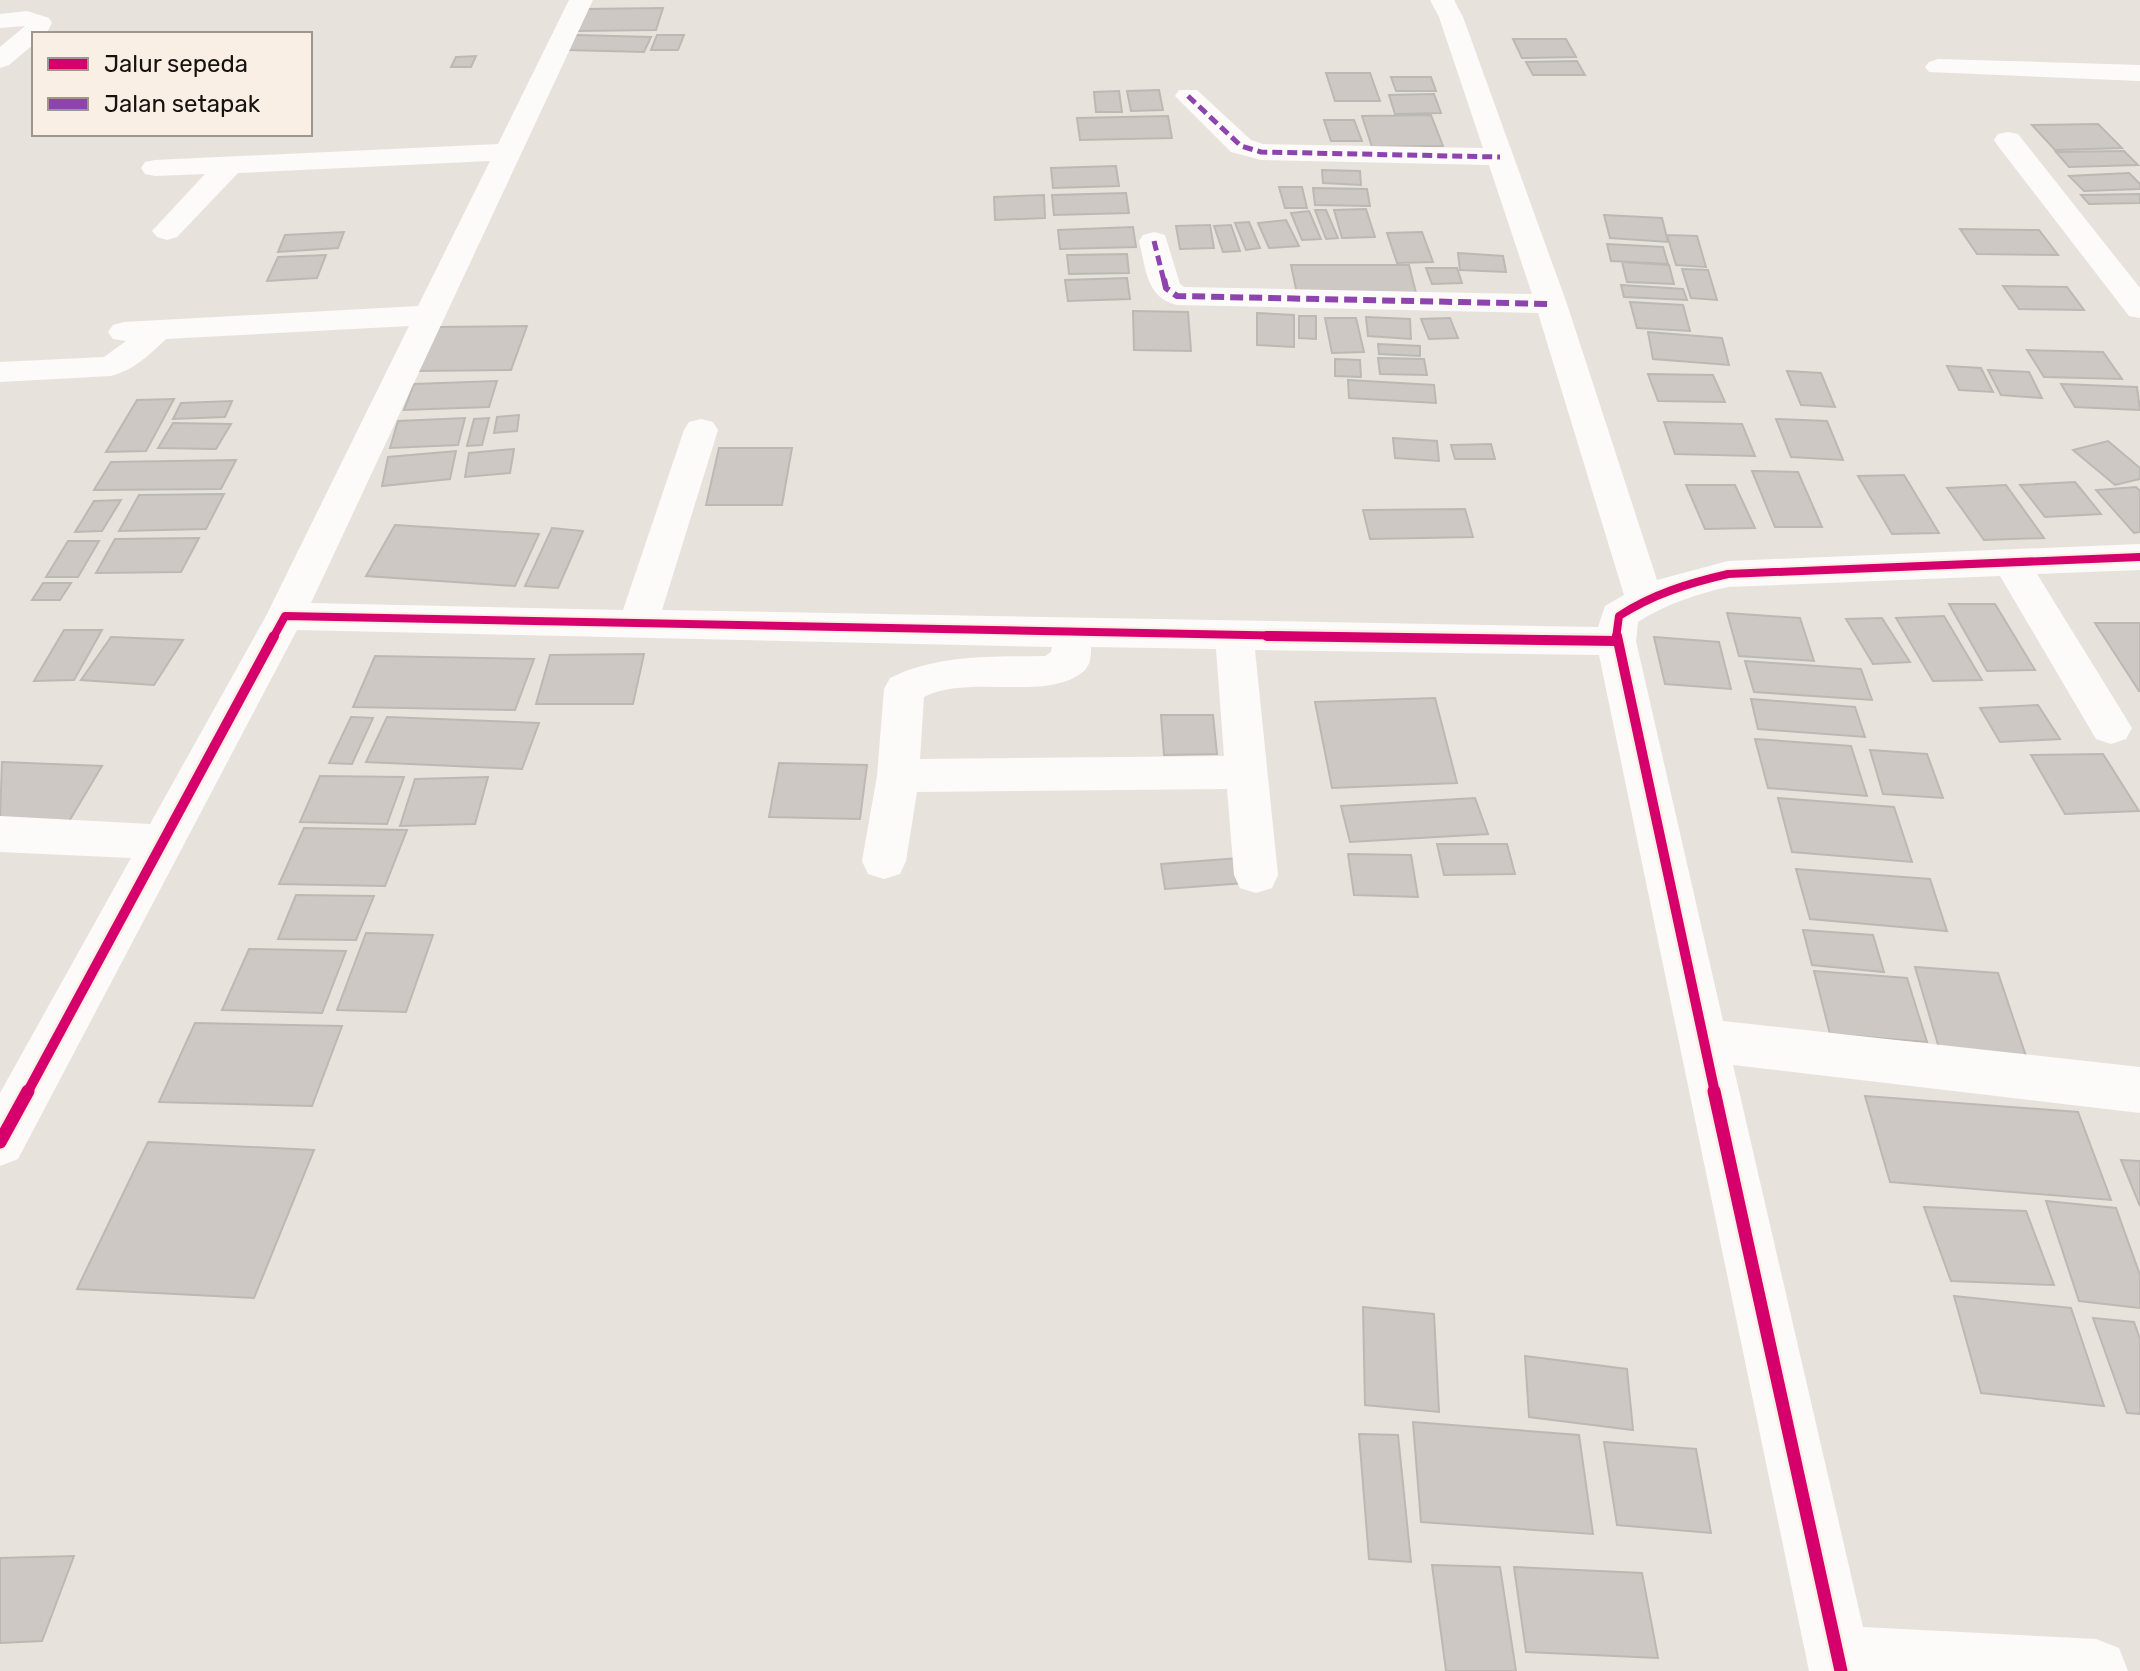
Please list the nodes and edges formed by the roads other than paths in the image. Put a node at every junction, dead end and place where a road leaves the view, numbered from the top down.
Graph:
1 (581, 0) edge
2 (1442, 0) edge
3 (0, 21) edge
4 (33, 32) edge
5 (32, 33) edge
6 (0, 60) edge
7 (1938, 67) dead end
8 (2140, 73) edge
9 (1188, 96) dead end
10 (2008, 140) dead end
11 (509, 152) junction
12 (1500, 157) junction
13 (228, 167) junction
14 (155, 168) dead end
15 (167, 231) dead end
16 (1154, 241) dead end
17 (1551, 304) junction
18 (2140, 309) edge
19 (431, 315) junction
20 (157, 330) junction
21 (124, 332) dead end
22 (0, 372) edge
23 (701, 430) dead end
24 (2140, 557) edge
25 (2012, 564) junction
26 (1644, 598) junction
27 (285, 616) junction
28 (638, 624) junction
29 (1072, 633) junction
30 (1234, 635) junction
31 (1616, 641) junction
32 (2111, 728) dead end
33 (1246, 772) junction
34 (898, 776) junction
35 (0, 834) edge
36 (165, 842) junction
37 (884, 861) dead end
38 (1256, 875) dead end
39 (1703, 1040) junction
40 (2140, 1090) edge
41 (0, 1140) edge
42 (1839, 1664) edge
43 (2096, 1671) edge

1 - 11 street
2 - 12 street
3 - 4 street
5 - 6 street
7 - 8 street
9 - 12 street
10 - 18 street
11 - 13 street
11 - 19 street
12 - 17 street
13 - 14 street
13 - 15 street
16 - 17 street
17 - 26 street
19 - 20 street
19 - 27 street
20 - 21 street
20 - 22 street
23 - 28 street
24 - 25 street
25 - 26 street
25 - 32 street
26 - 31 street
27 - 28 street
27 - 36 street
28 - 29 street
29 - 30 street
29 - 34 street
30 - 31 street
30 - 33 street
31 - 39 street
33 - 34 street
33 - 38 street
34 - 37 street
35 - 36 street
36 - 41 street
39 - 40 street
39 - 42 street
42 - 43 street

